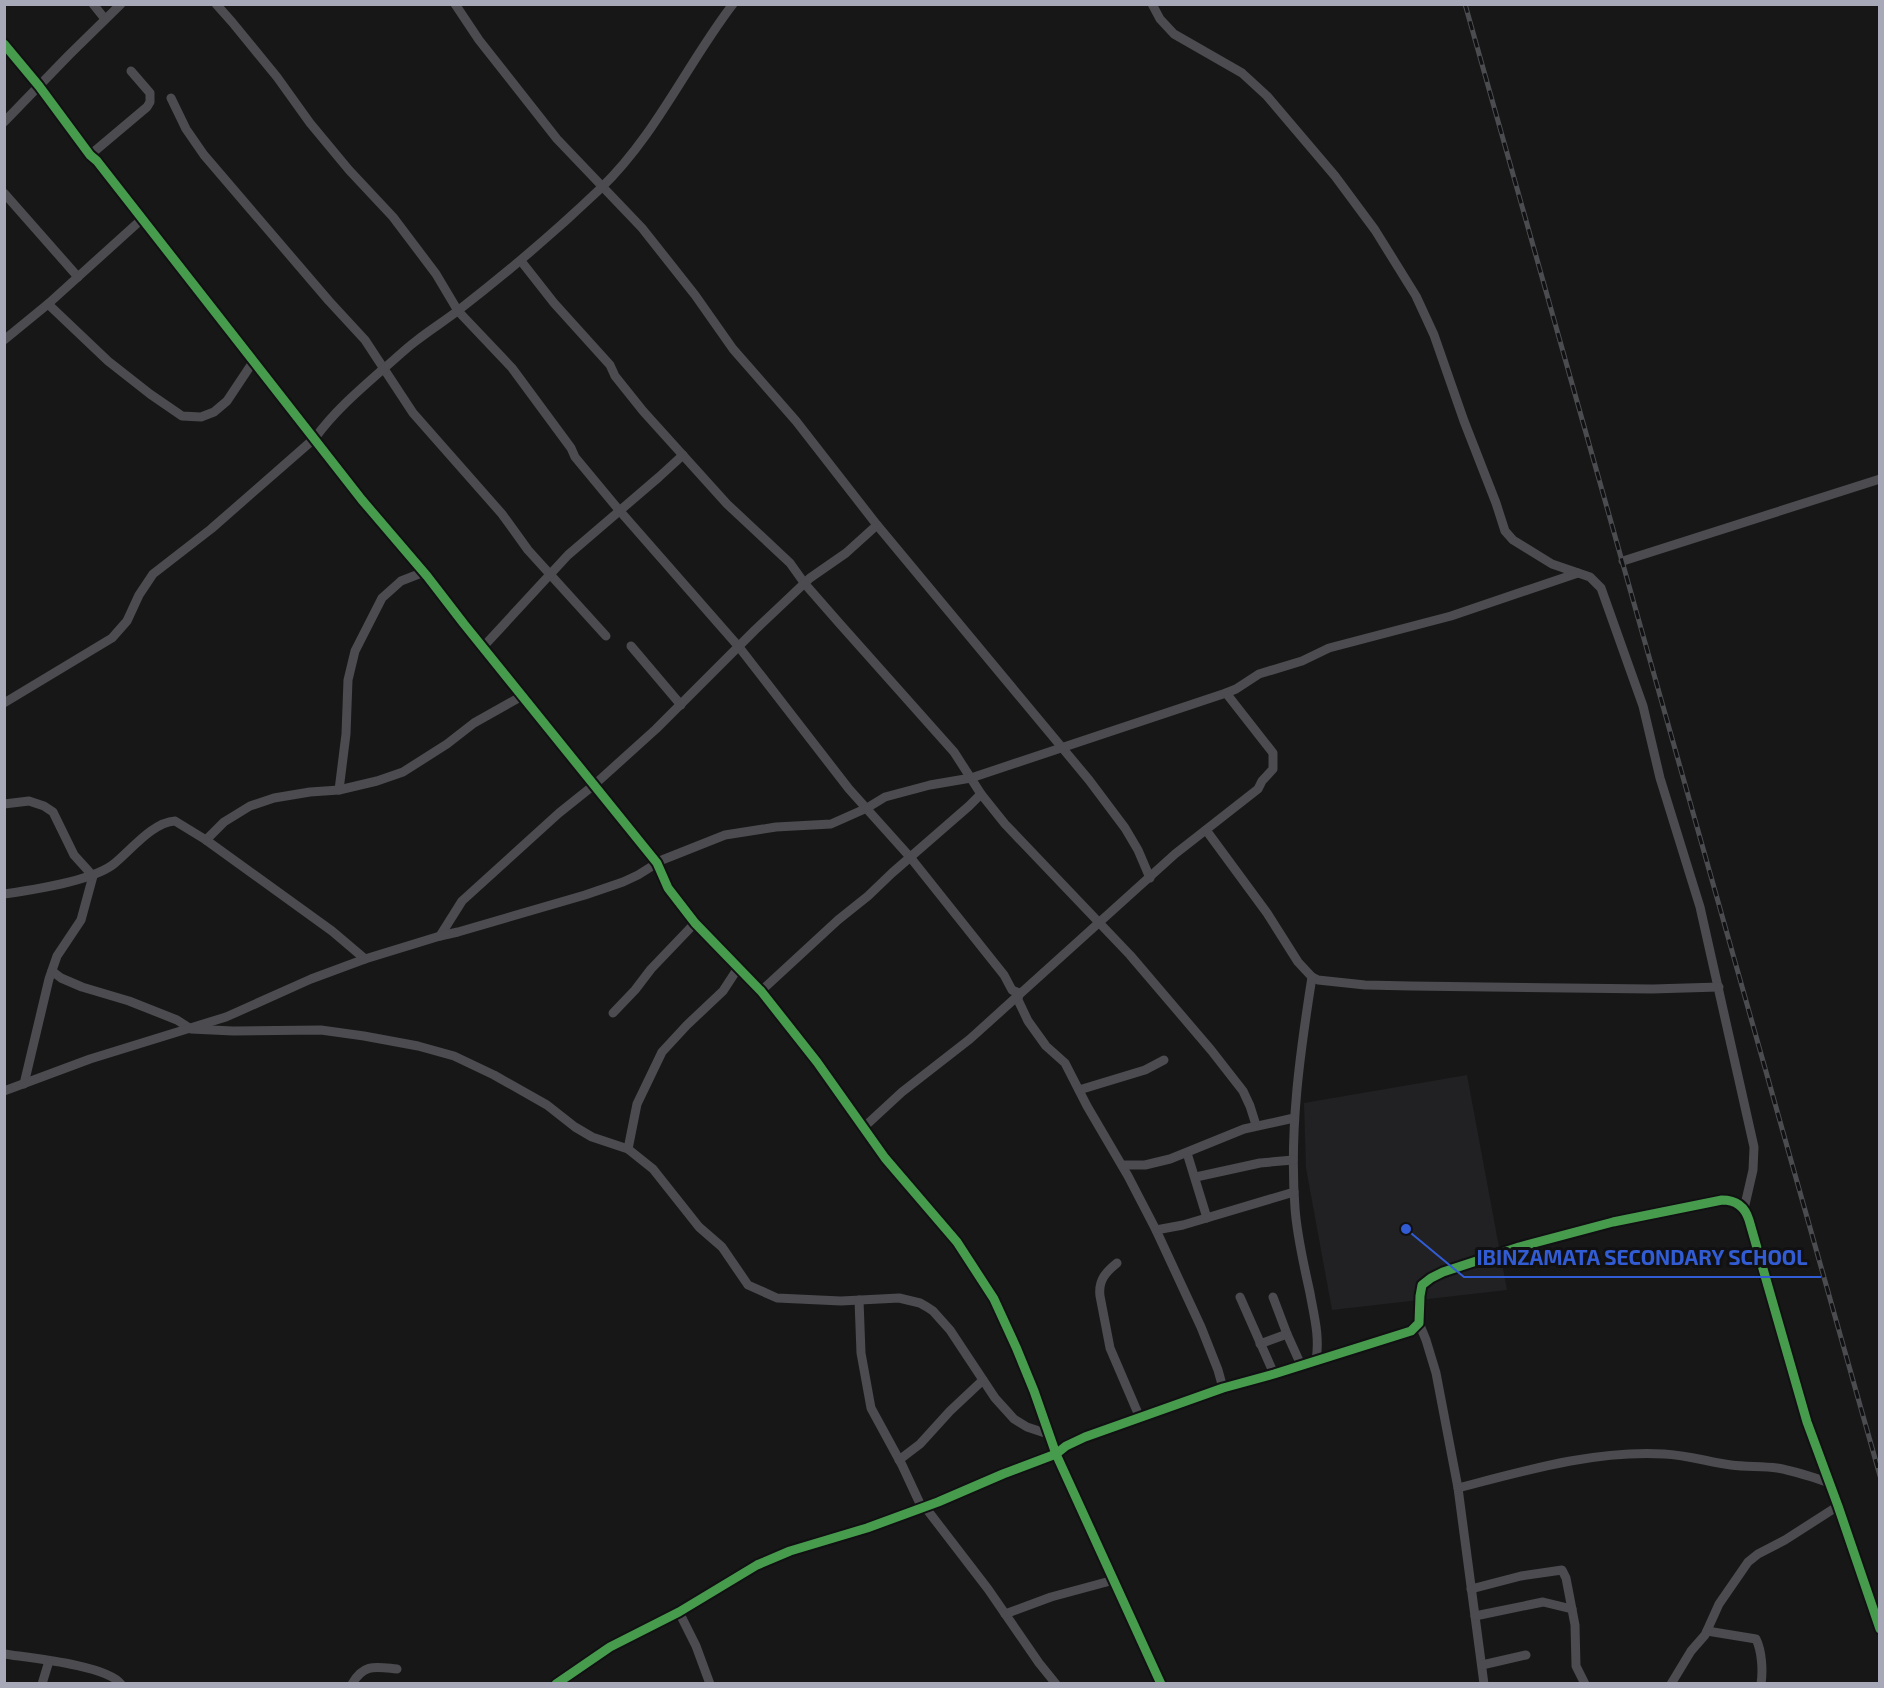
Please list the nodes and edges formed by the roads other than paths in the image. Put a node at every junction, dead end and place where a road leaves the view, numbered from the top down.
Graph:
1 (93, 4) edge
2 (121, 4) edge
3 (216, 4) edge
4 (455, 4) edge
5 (733, 4) edge
6 (1152, 4) edge
7 (105, 19) junction
8 (4, 44) edge
9 (131, 71) dead end
10 (39, 86) junction
11 (171, 98) dead end
12 (4, 122) edge
13 (90, 155) junction
14 (602, 186) junction
15 (4, 193) edge
16 (142, 219) junction
17 (521, 261) junction
18 (78, 277) junction
19 (48, 304) junction
20 (458, 311) junction
21 (4, 340) edge
22 (253, 362) junction
23 (384, 368) junction
24 (315, 438) junction
25 (682, 455) junction
26 (1880, 479) edge
27 (619, 510) junction
28 (877, 525) junction
29 (1623, 561) dead end
30 (424, 572) junction
31 (550, 573) junction
32 (1578, 573) junction
33 (805, 584) junction
34 (606, 636) dead end
35 (631, 646) dead end
36 (483, 647) junction
37 (739, 647) junction
38 (1226, 693) junction
39 (522, 696) junction
40 (4, 704) edge
41 (681, 705) junction
42 (1061, 747) junction
43 (971, 778) junction
44 (594, 785) junction
45 (339, 790) junction
46 (981, 794) junction
47 (4, 804) edge
48 (867, 808) junction
49 (1206, 830) junction
50 (206, 840) junction
51 (910, 857) junction
52 (657, 863) junction
53 (93, 876) junction
54 (1150, 878) junction
55 (4, 894) edge
56 (695, 923) junction
57 (1099, 924) junction
58 (440, 936) junction
59 (365, 959) junction
60 (738, 968) junction
61 (52, 971) junction
62 (1312, 977) junction
63 (1719, 987) junction
64 (761, 991) junction
65 (1019, 993) junction
66 (613, 1013) dead end
67 (191, 1029) junction
68 (1164, 1060) dead end
69 (24, 1084) junction
70 (1079, 1090) junction
71 (4, 1091) edge
72 (1294, 1118) junction
73 (1256, 1125) junction
74 (863, 1128) junction
75 (628, 1149) junction
76 (1187, 1153) junction
77 (1293, 1160) junction
78 (1122, 1165) junction
79 (1196, 1177) junction
80 (1294, 1192) junction
81 (1744, 1209) junction
82 (1207, 1218) junction
83 (1156, 1230) junction
84 (1117, 1263) dead end
85 (1240, 1297) dead end
86 (1273, 1297) dead end
87 (859, 1300) junction
88 (1419, 1323) junction
89 (1287, 1334) junction
90 (1260, 1344) junction
91 (1316, 1360) junction
92 (1301, 1365) junction
93 (1274, 1374) junction
94 (983, 1380) junction
95 (1223, 1388) junction
96 (1140, 1418) junction
97 (1048, 1434) junction
98 (1056, 1454) junction
99 (899, 1460) junction
100 (1830, 1483) junction
101 (1458, 1488) junction
102 (1838, 1506) junction
103 (924, 1507) junction
104 (1114, 1580) junction
105 (1471, 1588) junction
106 (1572, 1609) junction
107 (679, 1612) junction
108 (1005, 1614) junction
109 (1474, 1616) junction
110 (1880, 1629) edge
111 (1707, 1631) junction
112 (4, 1654) edge
113 (1526, 1656) dead end
114 (49, 1661) junction
115 (1482, 1665) junction
116 (397, 1670) dead end
117 (42, 1683) edge
118 (121, 1683) edge
119 (352, 1683) edge
120 (556, 1683) edge
121 (710, 1683) edge
122 (1056, 1683) edge
123 (1158, 1683) edge
124 (1484, 1683) edge
125 (1585, 1683) edge
126 (1671, 1683) edge
127 (1761, 1683) edge

1 - 7 street
2 - 7 street
3 - 20 street
4 - 14 street
5 - 14 street
6 - 32 street
7 - 10 street
8 - 10 street
9 - 13 street
10 - 12 street
10 - 13 street
11 - 23 street
13 - 16 street
14 - 17 street
14 - 28 street
15 - 18 street
16 - 18 street
16 - 22 street
17 - 20 street
17 - 25 street
18 - 19 street
19 - 21 street
19 - 22 street
20 - 23 street
20 - 27 street
22 - 24 street
23 - 24 street
23 - 31 street
24 - 30 street
24 - 40 street
25 - 27 street
25 - 33 street
26 - 29 street
27 - 31 street
27 - 37 street
28 - 33 street
28 - 42 street
30 - 36 street
30 - 45 street
31 - 34 street
31 - 36 street
32 - 38 street
32 - 63 street
33 - 37 street
33 - 43 street
35 - 41 street
36 - 39 street
37 - 41 street
37 - 48 street
38 - 42 street
38 - 49 street
39 - 44 street
39 - 45 street
41 - 44 street
42 - 43 street
42 - 54 street
43 - 46 street
43 - 48 street
44 - 52 street
44 - 58 street
45 - 50 street
46 - 51 street
46 - 57 street
47 - 53 street
48 - 51 street
48 - 52 street
49 - 54 street
49 - 62 street
50 - 53 street
50 - 59 street
51 - 64 street
51 - 65 street
52 - 56 street
52 - 58 street
53 - 55 street
53 - 61 street
54 - 57 street
56 - 60 street
56 - 66 street
57 - 65 street
57 - 73 street
58 - 59 street
59 - 67 street
60 - 64 street
60 - 75 street
61 - 67 street
61 - 69 street
62 - 63 street
62 - 72 street
63 - 81 street
64 - 74 street
65 - 70 street
65 - 74 street
67 - 69 street
67 - 75 street
68 - 70 street
69 - 71 street
70 - 78 street
72 - 73 street
72 - 77 street
73 - 76 street
74 - 97 street
75 - 87 street
76 - 78 street
76 - 79 street
77 - 79 street
77 - 80 street
78 - 83 street
79 - 82 street
80 - 82 street
80 - 91 street
81 - 88 street
81 - 100 street
82 - 83 street
83 - 95 street
84 - 96 street
85 - 90 street
86 - 89 street
87 - 94 street
87 - 99 street
88 - 91 street
88 - 101 street
89 - 90 street
89 - 92 street
90 - 93 street
91 - 92 street
92 - 93 street
93 - 95 street
94 - 97 street
94 - 99 street
95 - 96 street
96 - 98 street
97 - 98 street
98 - 103 street
98 - 104 street
99 - 103 street
100 - 101 street
100 - 102 street
101 - 105 street
102 - 110 street
102 - 111 street
103 - 107 street
103 - 108 street
104 - 108 street
104 - 123 street
105 - 106 street
105 - 109 street
106 - 109 street
106 - 125 street
107 - 120 street
107 - 121 street
108 - 122 street
109 - 115 street
111 - 126 street
111 - 127 street
112 - 114 street
113 - 115 street
114 - 117 street
114 - 118 street
115 - 124 street
116 - 119 street

